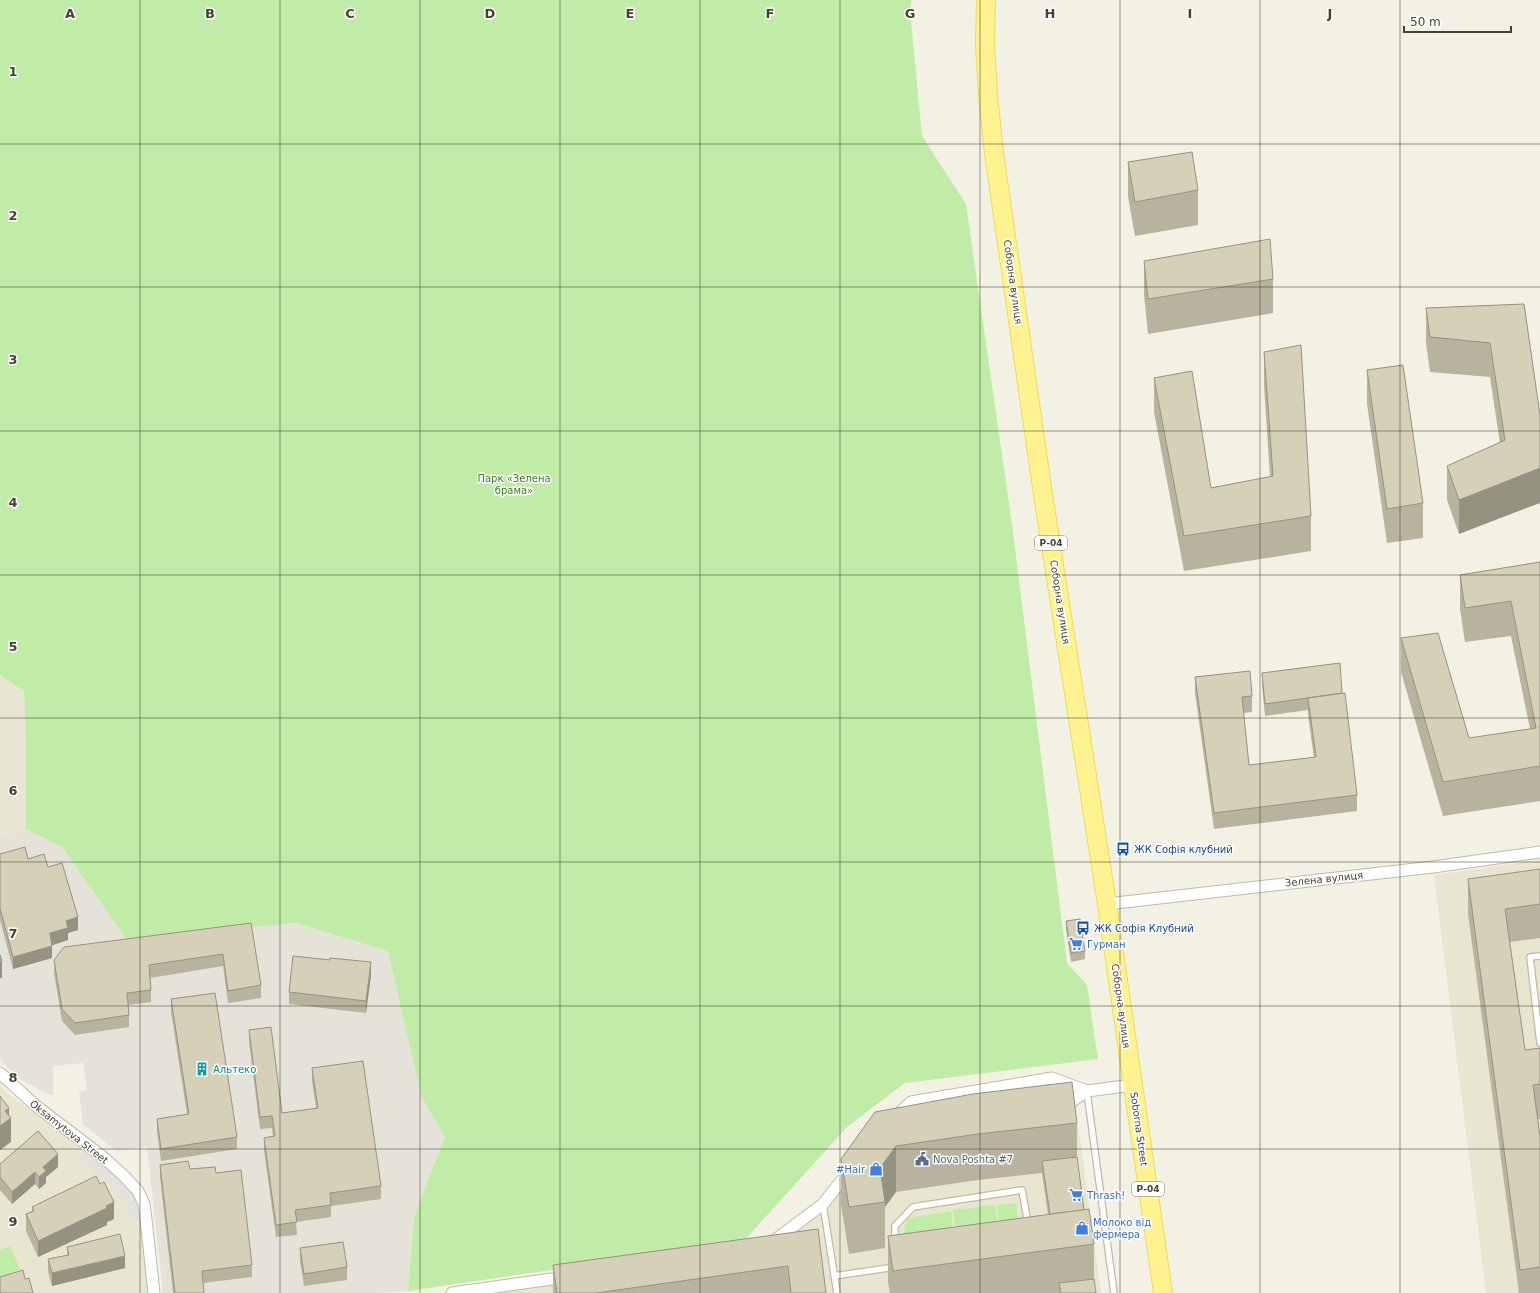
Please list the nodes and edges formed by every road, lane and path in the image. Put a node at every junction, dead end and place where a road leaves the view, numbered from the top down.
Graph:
1 (986, 0) edge
2 (1540, 852) edge
3 (1107, 904) junction
4 (1540, 956) edge
5 (1540, 1043) edge
6 (0, 1073) edge
7 (1133, 1084) junction
8 (1087, 1091) junction
9 (1054, 1110) edge
10 (900, 1127) edge
11 (856, 1162) edge
12 (823, 1204) junction
13 (1028, 1230) edge
14 (896, 1247) edge
15 (763, 1249) edge
16 (897, 1260) edge
17 (577, 1276) edge
18 (834, 1276) junction
19 (507, 1289) edge
20 (154, 1293) edge
21 (452, 1293) edge
22 (837, 1293) edge
23 (1114, 1293) edge
24 (1163, 1293) edge

1 - 3 main road, Соборна вулиця / Р-04
2 - 3 street, Зелена вулиця
3 - 7 main road, Соборна вулиця / Р-04
4 - 5 lane
6 - 20 street, Oksamytova Street
7 - 8 street
7 - 24 main road, Soborna Street / Р-04
8 - 9 street
8 - 10 street
8 - 23 lane
11 - 12 street
12 - 15 street
12 - 18 lane
13 - 14 lane
16 - 18 lane
17 - 19 street
18 - 22 lane
19 - 21 street

